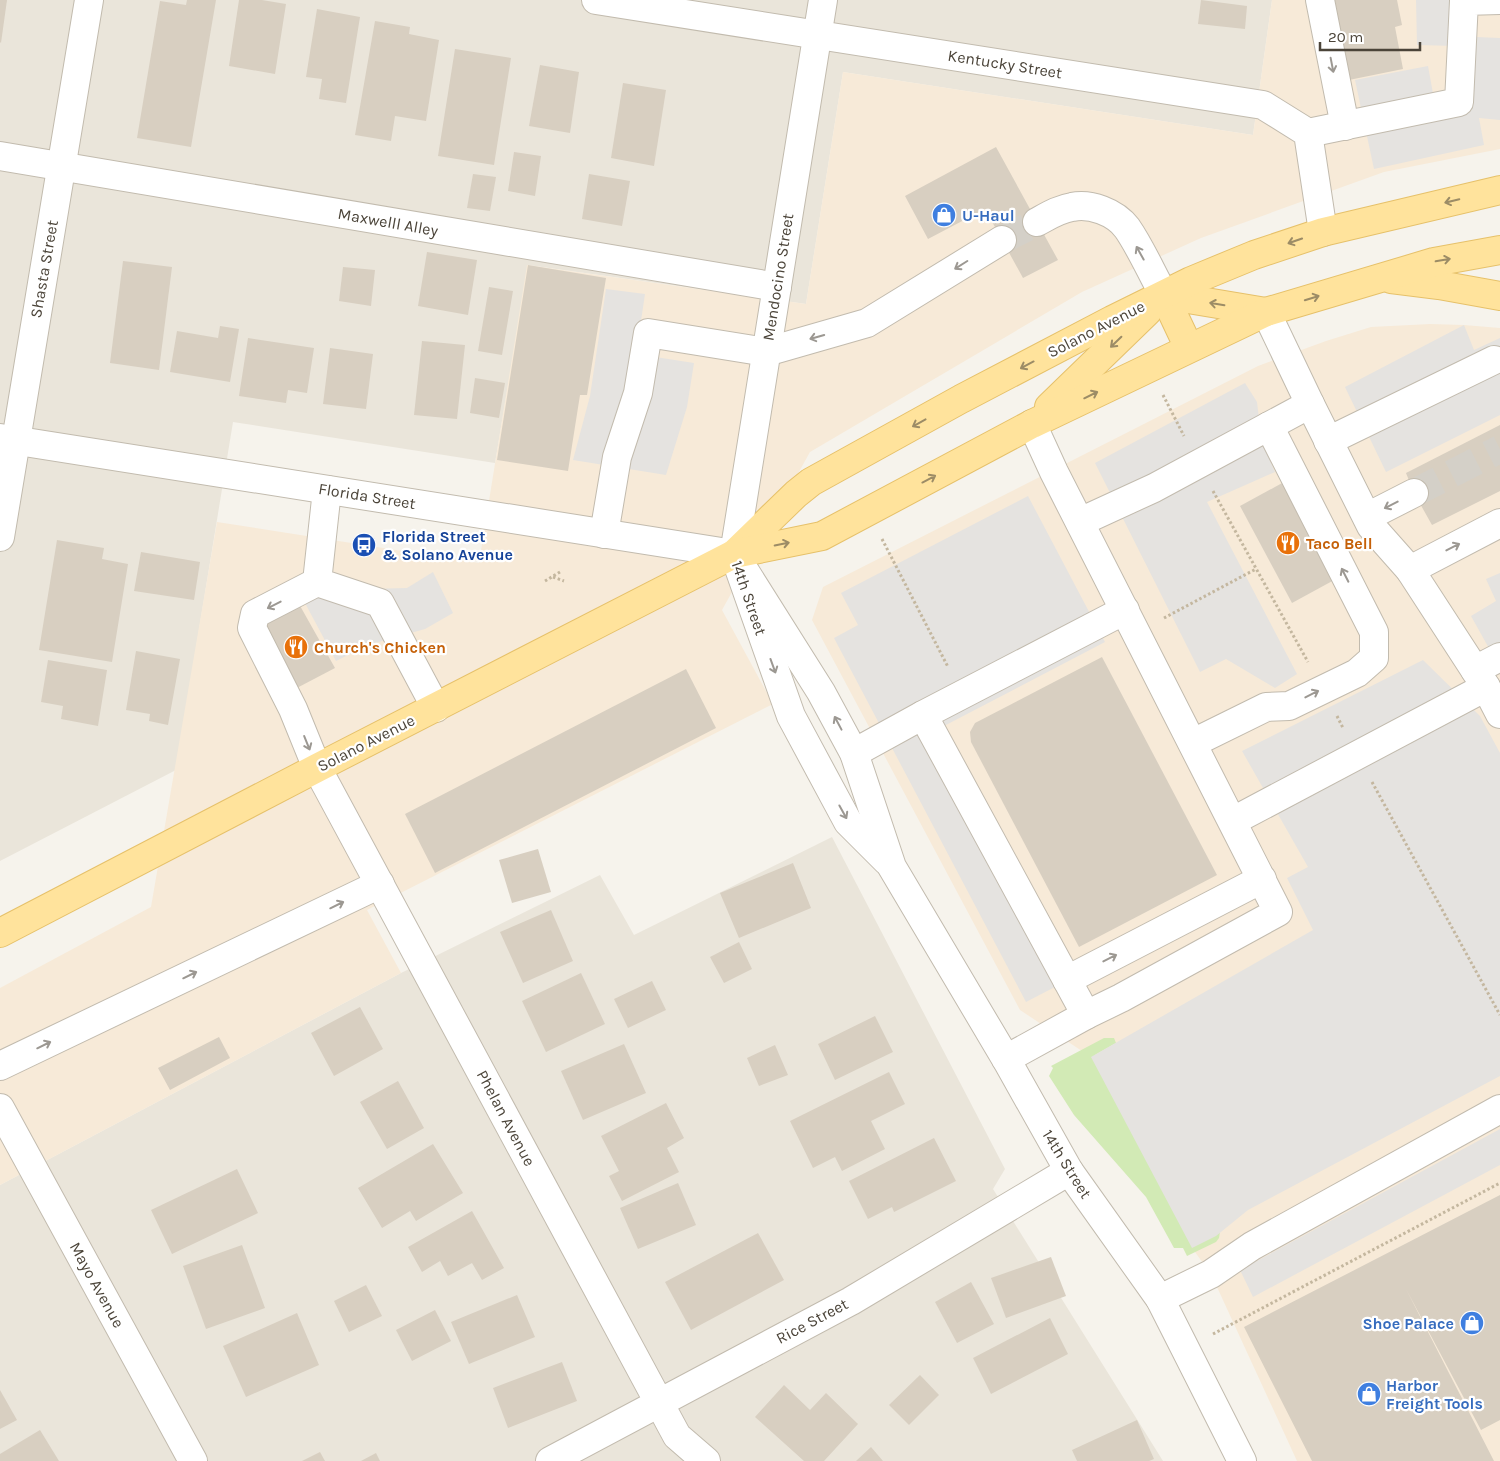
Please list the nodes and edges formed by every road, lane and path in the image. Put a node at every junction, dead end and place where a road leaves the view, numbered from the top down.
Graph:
1 (89, 0) edge
2 (596, 0) edge
3 (823, 0) edge
4 (1320, 0) edge
5 (1464, 0) edge
6 (1500, 0) edge
7 (817, 34) junction
8 (1345, 126) junction
9 (1308, 133) junction
10 (0, 156) edge
11 (61, 166) junction
12 (1500, 190) edge
13 (1037, 222) tunnel mouth
14 (1323, 232) junction
15 (1002, 240) tunnel mouth
16 (1500, 250) edge
17 (1379, 278) junction
18 (776, 287) junction
19 (1164, 295) junction
20 (1500, 296) edge
21 (1266, 312) junction
22 (1189, 348) junction
23 (766, 352) junction
24 (1494, 360) dead end
25 (1310, 404) junction
26 (1032, 424) junction
27 (1270, 426) junction
28 (8, 439) edge
29 (1328, 441) junction
30 (326, 490) junction
31 (1414, 493) tunnel mouth
32 (1367, 517) junction
33 (1080, 522) junction
34 (1500, 523) edge
35 (604, 534) junction
36 (880, 534) dead end
37 (0, 537) edge
38 (734, 554) junction
39 (1256, 569) dead end
40 (1410, 570) junction
41 (560, 572) dead end
42 (552, 577) junction
43 (545, 581) dead end
44 (564, 581) dead end
45 (318, 582) junction
46 (1130, 622) junction
47 (1500, 657) edge
48 (1480, 678) junction
49 (962, 695) junction
50 (436, 708) junction
51 (1500, 714) edge
52 (923, 715) junction
53 (1192, 743) junction
54 (854, 753) junction
55 (317, 768) junction
56 (1233, 821) junction
57 (892, 867) junction
58 (1262, 879) junction
59 (380, 884) junction
60 (0, 934) edge
61 (1067, 980) junction
62 (1086, 1015) junction
63 (1006, 1059) junction
64 (0, 1066) edge
65 (0, 1108) edge
66 (1500, 1109) edge
67 (1069, 1171) junction
68 (1500, 1183) edge
69 (1160, 1299) junction
70 (1213, 1335) dead end
71 (660, 1403) junction
72 (193, 1461) edge
73 (550, 1461) edge
74 (706, 1461) edge
75 (1242, 1461) edge

1 - 11 street, Shasta Street
2 - 7 street, Kentucky Street
3 - 7 street, Mendocino Street
4 -> 8 street
5 - 6 street
5 - 8 street
7 - 9 street, Kentucky Street
7 - 18 street, Mendocino Street
8 - 9 street
9 - 14 street
10 - 11 street, Maxwelll Alley
11 - 18 street, Maxwelll Alley
11 - 28 street, Shasta Street
12 -> 14 main road, Solano Avenue
19 -> 13 street
14 -> 19 main road, Solano Avenue
15 -> 23 street
17 -> 16 main road, Solano Avenue
17 - 20 main road
21 -> 17 main road, Solano Avenue
18 - 23 street, Mendocino Street
21 -> 19 main road
19 - 22 main road
19 -> 26 main road
19 -> 38 main road, Solano Avenue
21 - 22 main road, Solano Avenue
21 - 25 street
26 -> 22 main road, Solano Avenue
23 - 35 street
23 - 38 street, Mendocino Street
24 - 29 street
25 - 27 street
25 - 29 street
26 - 33 street
38 -> 26 main road, Solano Avenue
27 - 33 street
53 -> 27 street
28 - 30 street, Florida Street
28 - 37 street, Shasta Street
29 - 32 street
30 - 35 street, Florida Street
30 - 45 street
31 -> 32 street
32 - 40 street
33 - 46 street
40 -> 34 street
35 - 38 street, Florida Street
36 - 49 path
38 - 50 main road, Solano Avenue
54 -> 38 street, 14th Street
38 -> 57 street, 14th Street
39 - 46 path
40 - 48 street
41 - 42 path
42 - 43 path
42 - 44 path
45 - 50 street
45 -> 55 street, Phelan Avenue
46 - 49 street
46 - 53 street
47 - 48 street
48 - 51 street
48 - 56 street
49 - 52 street
50 - 55 main road, Solano Avenue
52 - 54 street
52 - 61 street
53 - 56 street
54 - 57 street, 14th Street
55 - 59 street, Phelan Avenue
55 - 60 main road, Solano Avenue
56 - 58 street
57 - 63 street, 14th Street
61 -> 58 street
58 - 62 street
64 -> 59 street
59 - 71 street, Phelan Avenue
61 - 62 street
62 - 63 street
63 - 67 street, 14th Street
65 - 72 street, Mayo Avenue
66 - 69 street
67 - 69 street, 14th Street
67 - 71 street, Rice Street
68 - 70 path
69 - 75 street, 14th Street
71 - 73 street, Rice Street
71 - 74 street, Phelan Avenue

